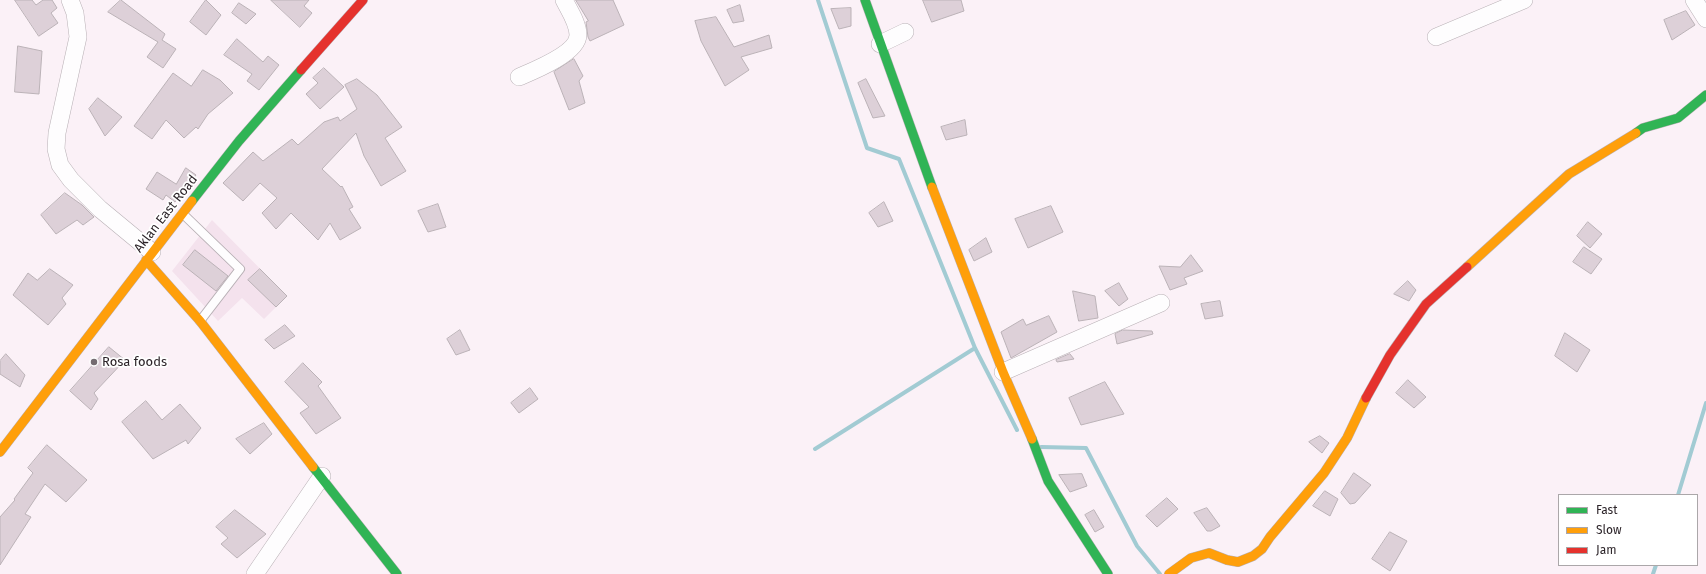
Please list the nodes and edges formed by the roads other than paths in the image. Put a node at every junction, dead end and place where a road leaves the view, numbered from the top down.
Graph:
1 (70, 0) edge
2 (363, 0) edge
3 (564, 0) edge
4 (864, 0) edge
5 (1524, 0) edge
6 (1694, 0) edge
7 (1706, 19) edge
8 (906, 32) dead end
9 (1436, 37) dead end
10 (880, 44) junction
11 (519, 78) dead end
12 (1706, 95) edge
13 (183, 214) junction
14 (149, 256) junction
15 (1161, 303) dead end
16 (200, 321) junction
17 (1003, 372) junction
18 (0, 452) edge
19 (322, 476) junction
20 (255, 574) edge
21 (397, 574) edge
22 (1108, 574) edge
23 (1169, 574) edge

1 - 14 street
2 - 13 street, Aklan East Road
3 - 11 street
4 - 10 street
5 - 9 street
6 - 7 street
8 - 10 street
10 - 17 street
12 - 23 street
13 - 14 street, Aklan East Road
13 - 16 lane
14 - 16 street
14 - 18 street, Aklan East Road
15 - 17 street
16 - 19 street
17 - 22 street
19 - 20 street
19 - 21 street

